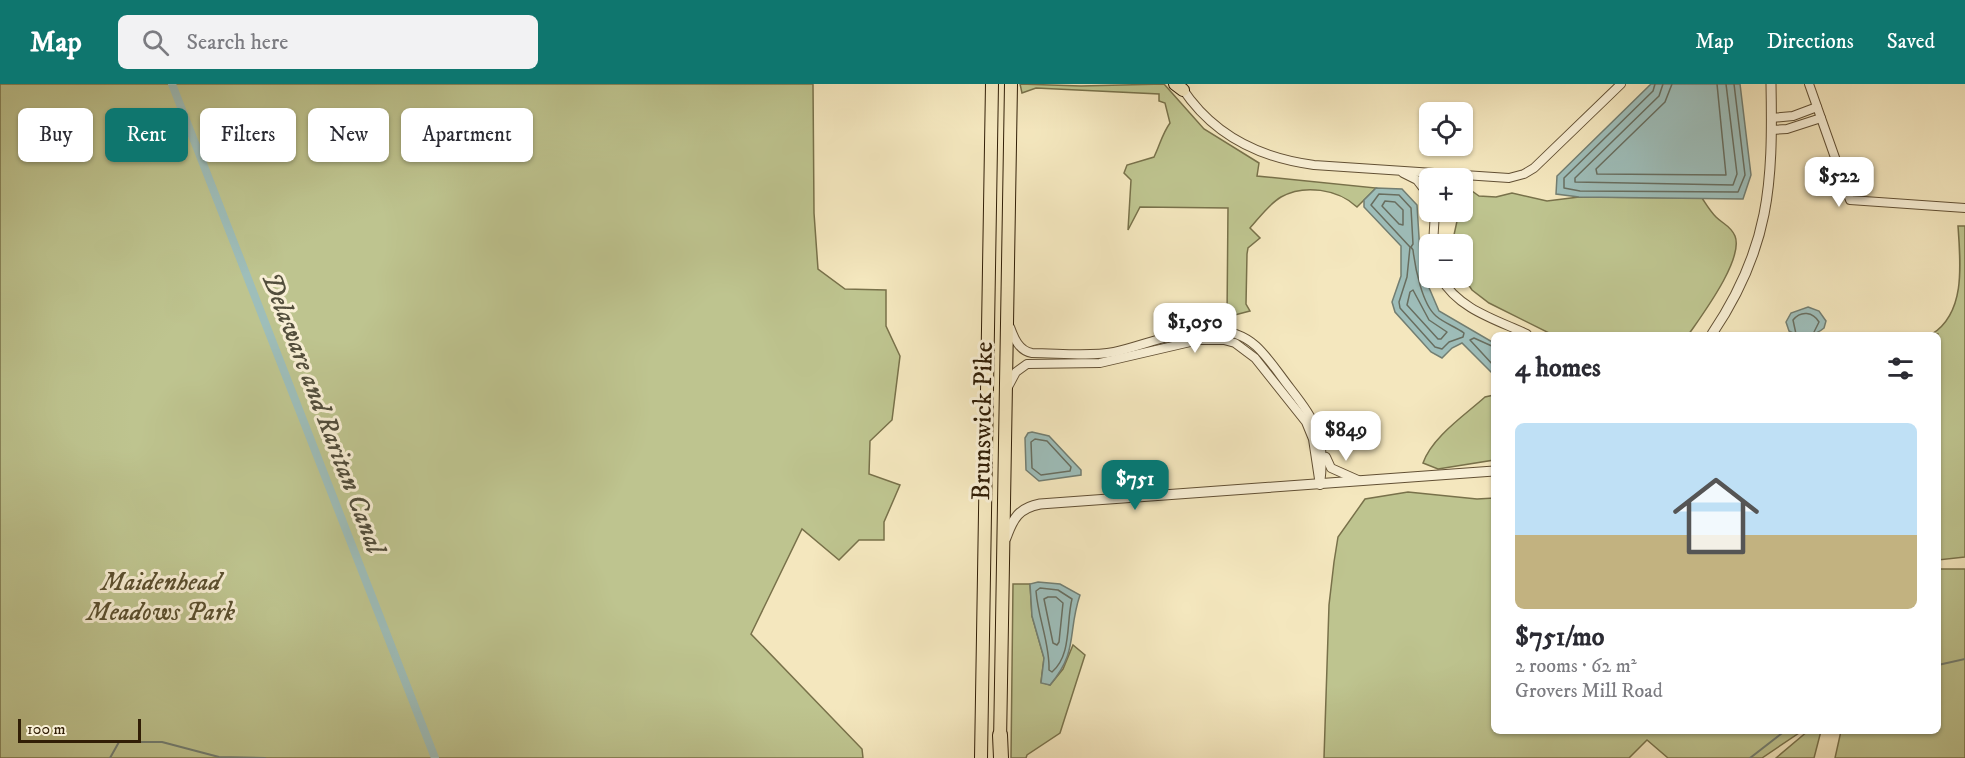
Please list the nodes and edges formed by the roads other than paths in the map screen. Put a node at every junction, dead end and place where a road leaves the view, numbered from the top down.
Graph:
1 (992, 84) edge
2 (1011, 84) edge
3 (1621, 84) edge
4 (1771, 84) edge
5 (1809, 84) edge
6 (1179, 86) edge
7 (1817, 107) junction
8 (1772, 118) junction
9 (1821, 118) junction
10 (1772, 130) junction
11 (1398, 171) junction
12 (1419, 174) edge
13 (1473, 176) edge
14 (1419, 183) edge
15 (1965, 208) edge
16 (1448, 288) edge
17 (1006, 315) junction
18 (1523, 332) edge
19 (1713, 332) edge
20 (1006, 394) junction
21 (1323, 448) junction
22 (1491, 471) edge
23 (1362, 482) junction
24 (1320, 484) junction
25 (1004, 543) junction
26 (1000, 735) joint
27 (981, 758) edge
28 (1000, 758) edge

1 - 27 highway, Brunswick Pike
2 - 17 highway, Brunswick Pike
3 - 13 street
4 - 8 street
5 - 7 street
6 - 11 street
7 - 8 street
7 - 9 street
8 - 10 street
9 - 10 street
9 - 15 street
10 - 19 street
11 - 12 street
11 - 14 street
16 - 18 street
17 - 20 highway, Brunswick Pike
17 - 21 street
20 - 24 street
20 - 25 highway, Brunswick Pike
21 - 23 street
21 - 24 street
22 - 23 street
23 - 24 street
24 - 25 street
25 - 26 highway, Brunswick Pike
26 - 28 highway

